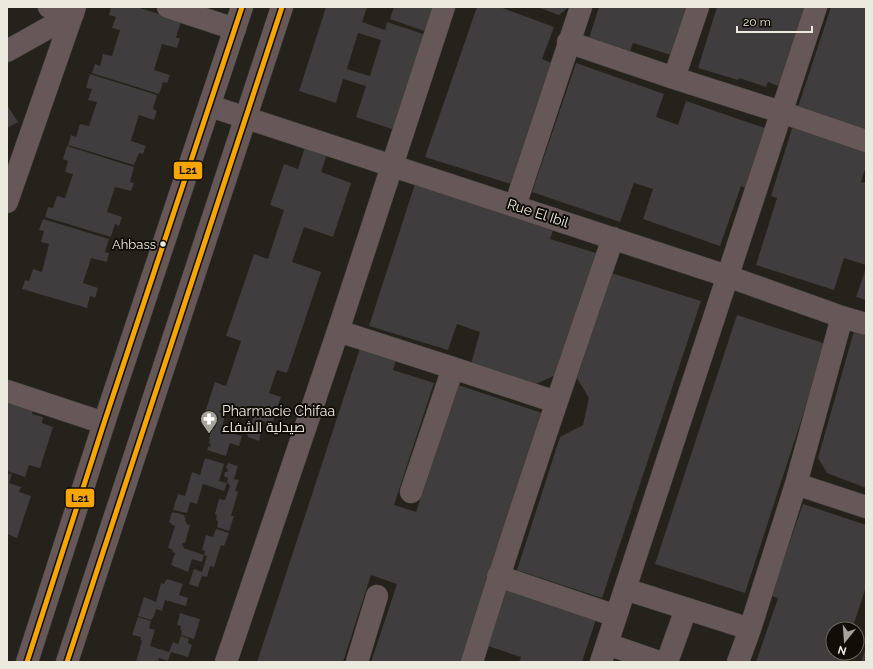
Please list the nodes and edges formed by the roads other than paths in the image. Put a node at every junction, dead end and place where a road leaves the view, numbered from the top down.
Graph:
1 (49, 7) edge
2 (168, 7) edge
3 (242, 7) edge
4 (282, 7) edge
5 (444, 7) edge
6 (581, 7) edge
7 (698, 7) edge
8 (816, 7) edge
9 (74, 11) edge
10 (235, 29) junction
11 (568, 42) junction
12 (7, 51) edge
13 (674, 78) junction
14 (210, 106) junction
15 (781, 112) junction
16 (246, 118) junction
17 (866, 141) edge
18 (392, 166) junction
19 (7, 202) edge
20 (515, 206) junction
21 (613, 238) junction
22 (727, 276) junction
23 (842, 317) junction
24 (866, 324) edge
25 (338, 331) junction
26 (453, 368) junction
27 (7, 391) edge
28 (556, 402) junction
29 (104, 423) junction
30 (796, 484) junction
31 (411, 492) dead end
32 (866, 507) edge
33 (498, 576) junction
34 (625, 589) junction
35 (377, 596) dead end
36 (686, 609) junction
37 (616, 616) junction
38 (750, 629) junction
39 (604, 653) edge
40 (27, 662) edge
41 (67, 662) edge
42 (226, 662) edge
43 (357, 662) edge
44 (472, 662) edge
45 (659, 662) edge
46 (668, 662) edge
47 (738, 662) edge

1 - 9 street
2 - 10 street
3 - 10 street
4 - 16 street
5 - 18 street
6 - 11 street
7 - 13 street
8 - 15 street
9 - 12 street
9 - 19 street
10 - 14 street
11 - 13 street
11 - 20 street
13 - 15 street
14 - 16 street, Rue El Ibil
14 - 29 street
15 - 17 street
15 - 22 street
16 - 18 street, Rue El Ibil
16 - 41 street
18 - 20 street, Rue El Ibil
18 - 25 street
20 - 21 street, Rue El Ibil
21 - 22 street, Rue El Ibil
21 - 28 street
22 - 23 street, Rue El Ibil
22 - 34 street
23 - 24 street, Rue El Ibil
23 - 30 street
25 - 26 street
25 - 42 street
26 - 28 street
26 - 31 street
27 - 29 street
28 - 33 street
29 - 40 street
30 - 32 street
30 - 38 street
33 - 37 street
33 - 44 street
34 - 36 street
34 - 37 street
35 - 43 street
36 - 38 street
36 - 46 street
37 - 39 street
38 - 47 street
39 - 45 street

